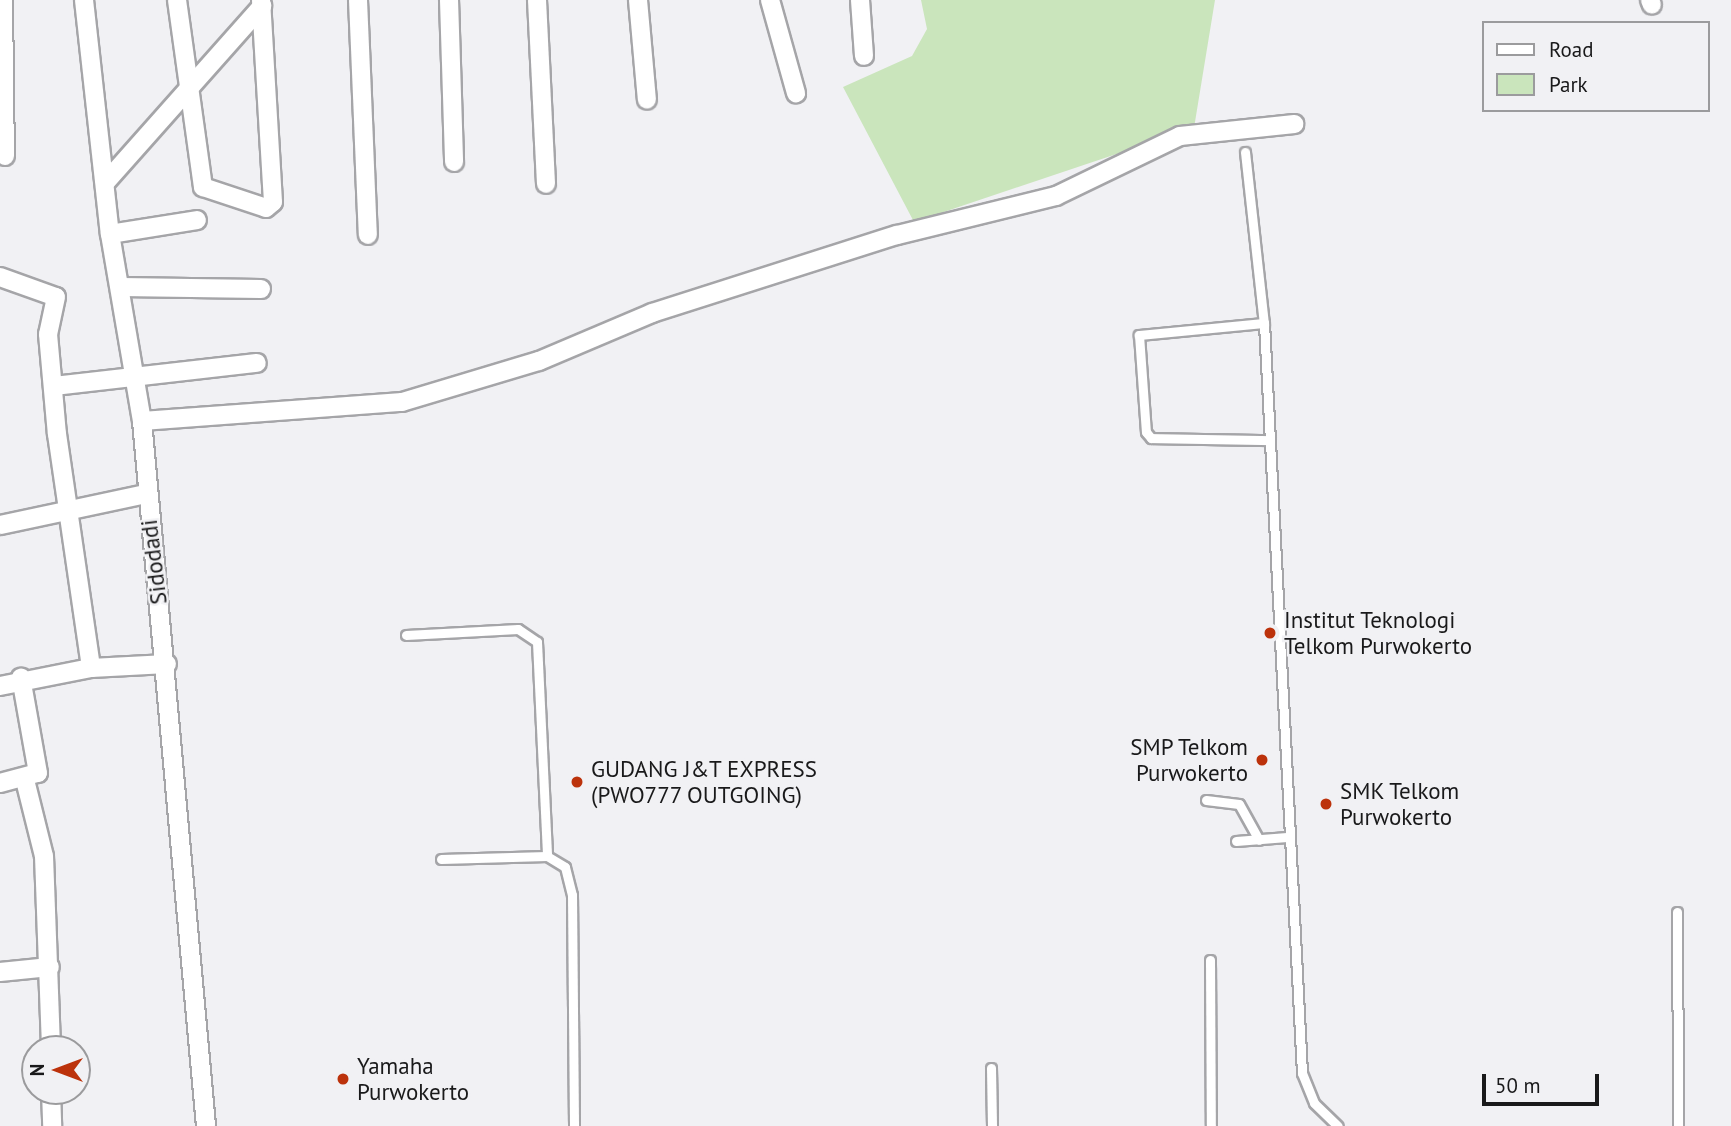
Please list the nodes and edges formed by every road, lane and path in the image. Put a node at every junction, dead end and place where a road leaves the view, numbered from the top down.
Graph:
1 (3, 0) edge
2 (85, 0) edge
3 (177, 0) edge
4 (358, 0) edge
5 (449, 0) edge
6 (537, 0) edge
7 (638, 0) edge
8 (770, 0) edge
9 (860, 0) edge
10 (262, 3) edge
11 (864, 56) dead end
12 (190, 90) junction
13 (796, 93) dead end
14 (648, 100) dead end
15 (1294, 124) dead end
16 (1245, 152) dead end
17 (5, 156) dead end
18 (454, 162) dead end
19 (105, 183) junction
20 (546, 184) dead end
21 (197, 220) dead end
22 (110, 234) junction
23 (368, 235) dead end
24 (0, 277) edge
25 (121, 287) junction
26 (261, 289) dead end
27 (1264, 323) junction
28 (257, 363) dead end
29 (136, 376) junction
30 (54, 386) junction
31 (142, 421) junction
32 (1270, 440) junction
33 (146, 494) junction
34 (70, 511) junction
35 (0, 526) edge
36 (406, 635) dead end
37 (167, 664) junction
38 (91, 668) junction
39 (21, 678) junction
40 (0, 686) edge
41 (25, 780) junction
42 (0, 783) edge
43 (1206, 800) dead end
44 (1287, 837) junction
45 (1259, 840) junction
46 (1236, 841) dead end
47 (547, 856) junction
48 (441, 859) dead end
49 (1677, 912) dead end
50 (1210, 960) dead end
51 (50, 967) junction
52 (0, 972) edge
53 (51, 1035) edge
54 (991, 1068) dead end
55 (51, 1105) edge
56 (52, 1126) edge
57 (206, 1126) edge
58 (574, 1126) edge
59 (992, 1126) edge
60 (1211, 1126) edge
61 (1338, 1126) edge
62 (1678, 1126) edge

1 - 17 street
2 - 19 street, Sidodadi
3 - 12 street
4 - 23 street
5 - 18 street
6 - 20 street
7 - 14 street
8 - 13 street
9 - 11 street
10 - 12 street
10 - 12 street
12 - 19 street
15 - 31 street
16 - 27 lane
19 - 22 street, Sidodadi
21 - 22 street
22 - 25 street, Sidodadi
24 - 30 street
25 - 26 street
25 - 29 street, Sidodadi
27 - 32 lane
27 - 32 lane
28 - 29 street
29 - 30 street
29 - 31 street, Sidodadi
30 - 34 street
31 - 33 street, Sidodadi
32 - 44 lane
33 - 34 street
33 - 37 street, Sidodadi
34 - 35 street
34 - 38 street
36 - 47 lane
37 - 38 street
37 - 57 street, Sidodadi
38 - 39 street
39 - 40 street
39 - 41 street
41 - 42 street
41 - 51 street
43 - 45 lane
44 - 45 lane
44 - 61 lane
45 - 46 lane
47 - 48 lane
47 - 58 lane
49 - 62 lane
50 - 60 lane
51 - 52 street
51 - 53 street
54 - 59 lane
55 - 56 street

